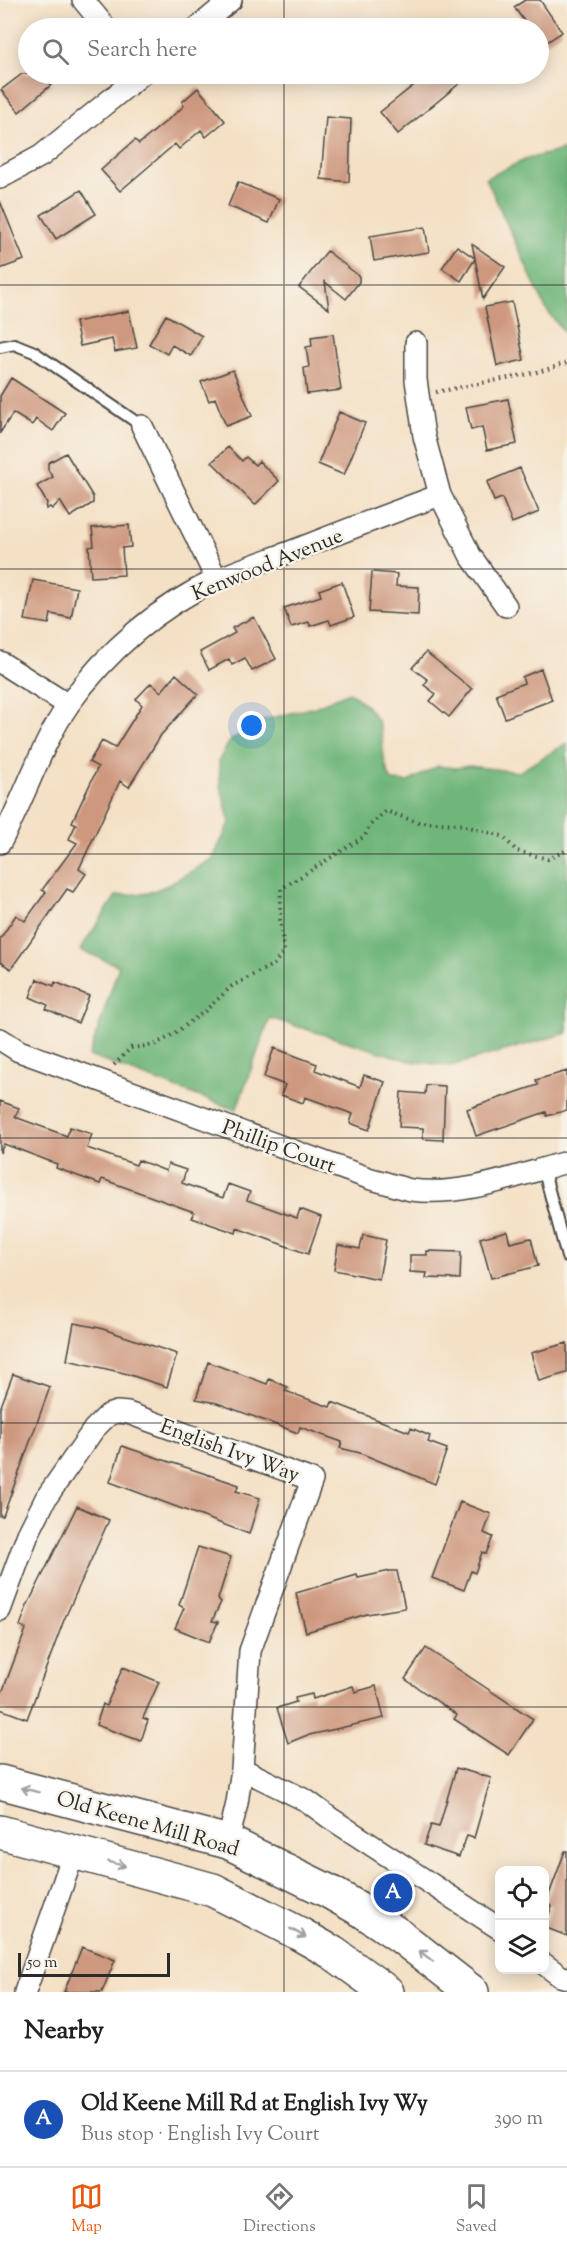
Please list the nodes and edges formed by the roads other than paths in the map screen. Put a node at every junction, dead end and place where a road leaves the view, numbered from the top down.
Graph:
1 (83, 0) edge
2 (231, 0) edge
3 (98, 18) edge
4 (209, 18) edge
5 (130, 84) edge
6 (0, 178) edge
7 (416, 344) dead end
8 (0, 347) edge
9 (142, 426) joint
10 (440, 495) junction
11 (218, 580) junction
12 (506, 606) dead end
13 (0, 662) edge
14 (69, 705) junction
15 (0, 843) edge
16 (0, 1039) edge
17 (567, 1162) edge
18 (543, 1168) junction
19 (567, 1257) edge
20 (0, 1610) edge
21 (242, 1770) junction
22 (0, 1782) edge
23 (0, 1832) edge
24 (228, 1842) junction
25 (74, 1852) junction
26 (495, 1926) edge
27 (549, 1968) edge
28 (567, 1978) edge
29 (25, 1992) edge
30 (387, 1992) edge
31 (472, 1992) edge

1 - 3 street
2 - 4 street
5 - 6 street
7 - 10 street
8 - 9 lane
9 - 11 street
10 - 11 street, Kenwood Avenue
10 - 12 street
11 - 14 street, Kenwood Avenue
13 - 14 street
14 - 15 street, Kenwood Avenue
16 - 18 street, Phillip Court
17 - 18 street, Phillip Court
18 - 19 lane
20 - 21 street, English Ivy Way
21 - 24 street, English Ivy Way
21 - 26 street
24 -> 22 main road, Old Keene Mill Road
23 - 25 main road
31 -> 24 main road, Old Keene Mill Road
25 - 29 street
25 -> 30 main road
27 - 28 street

